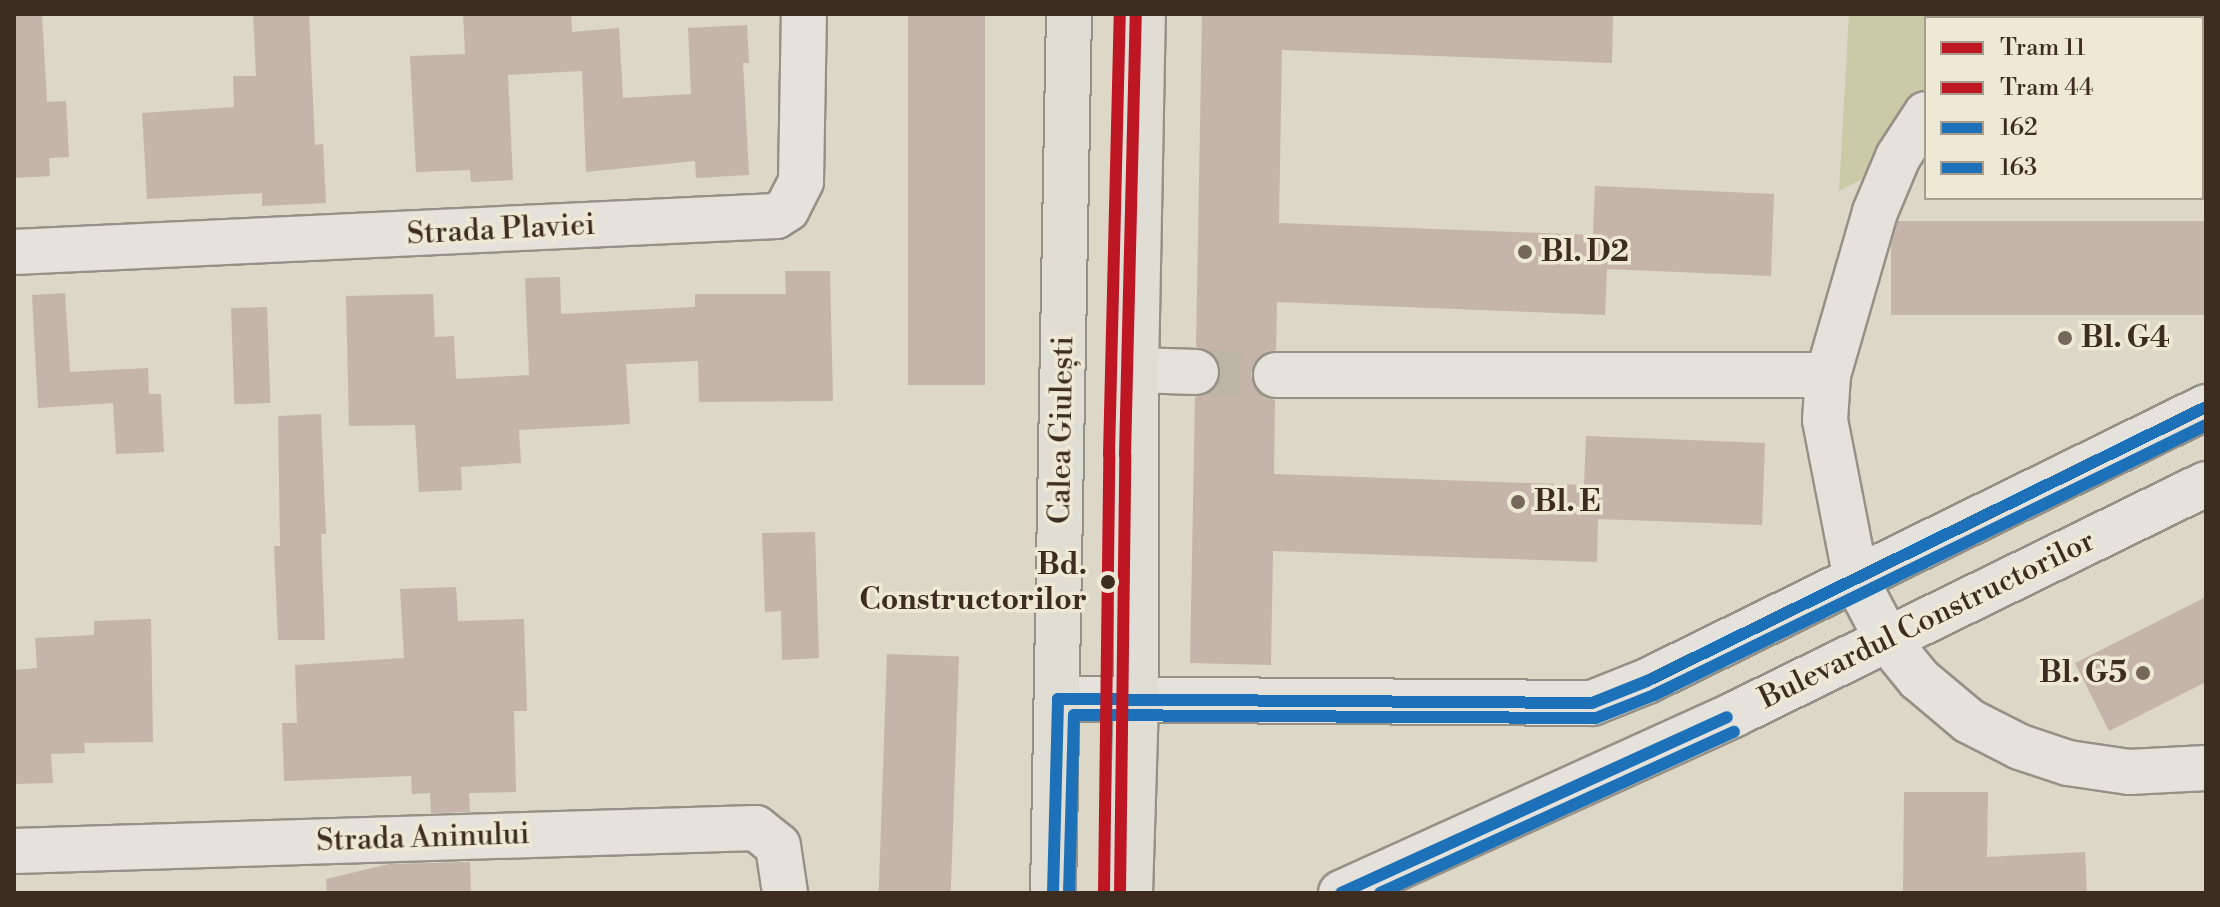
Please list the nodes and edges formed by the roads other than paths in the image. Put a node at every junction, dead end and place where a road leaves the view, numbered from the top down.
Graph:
1 (804, 14) edge
2 (1069, 14) edge
3 (1143, 14) edge
4 (1924, 117) edge
5 (14, 252) edge
6 (1136, 370) junction
7 (1196, 372) tunnel mouth
8 (1276, 375) tunnel mouth
9 (1828, 375) junction
10 (2206, 407) edge
11 (2206, 484) edge
12 (1856, 580) junction
13 (1888, 641) junction
14 (1136, 697) junction
15 (1058, 699) junction
16 (1592, 703) junction
17 (1622, 763) junction
18 (2206, 768) edge
19 (14, 851) edge
20 (785, 893) edge
21 (1053, 893) edge
22 (1130, 893) edge
23 (1341, 893) edge

1 - 5 street, Strada Plaviei
2 - 15 main road, Calea Giulești
3 - 6 main road
4 - 9 street
6 - 7 street
6 - 14 main road
8 - 9 street
9 - 12 street
10 - 12 street
11 - 13 street, Bulevardul Constructorilor
12 - 13 street
12 - 16 street
13 - 17 street, Bulevardul Constructorilor
13 - 18 street
14 - 15 street
14 - 16 street
14 - 22 main road
15 - 21 main road, Calea Giulești
16 - 17 street
17 - 23 street, Bulevardul Constructorilor
19 - 20 street, Strada Aninului

